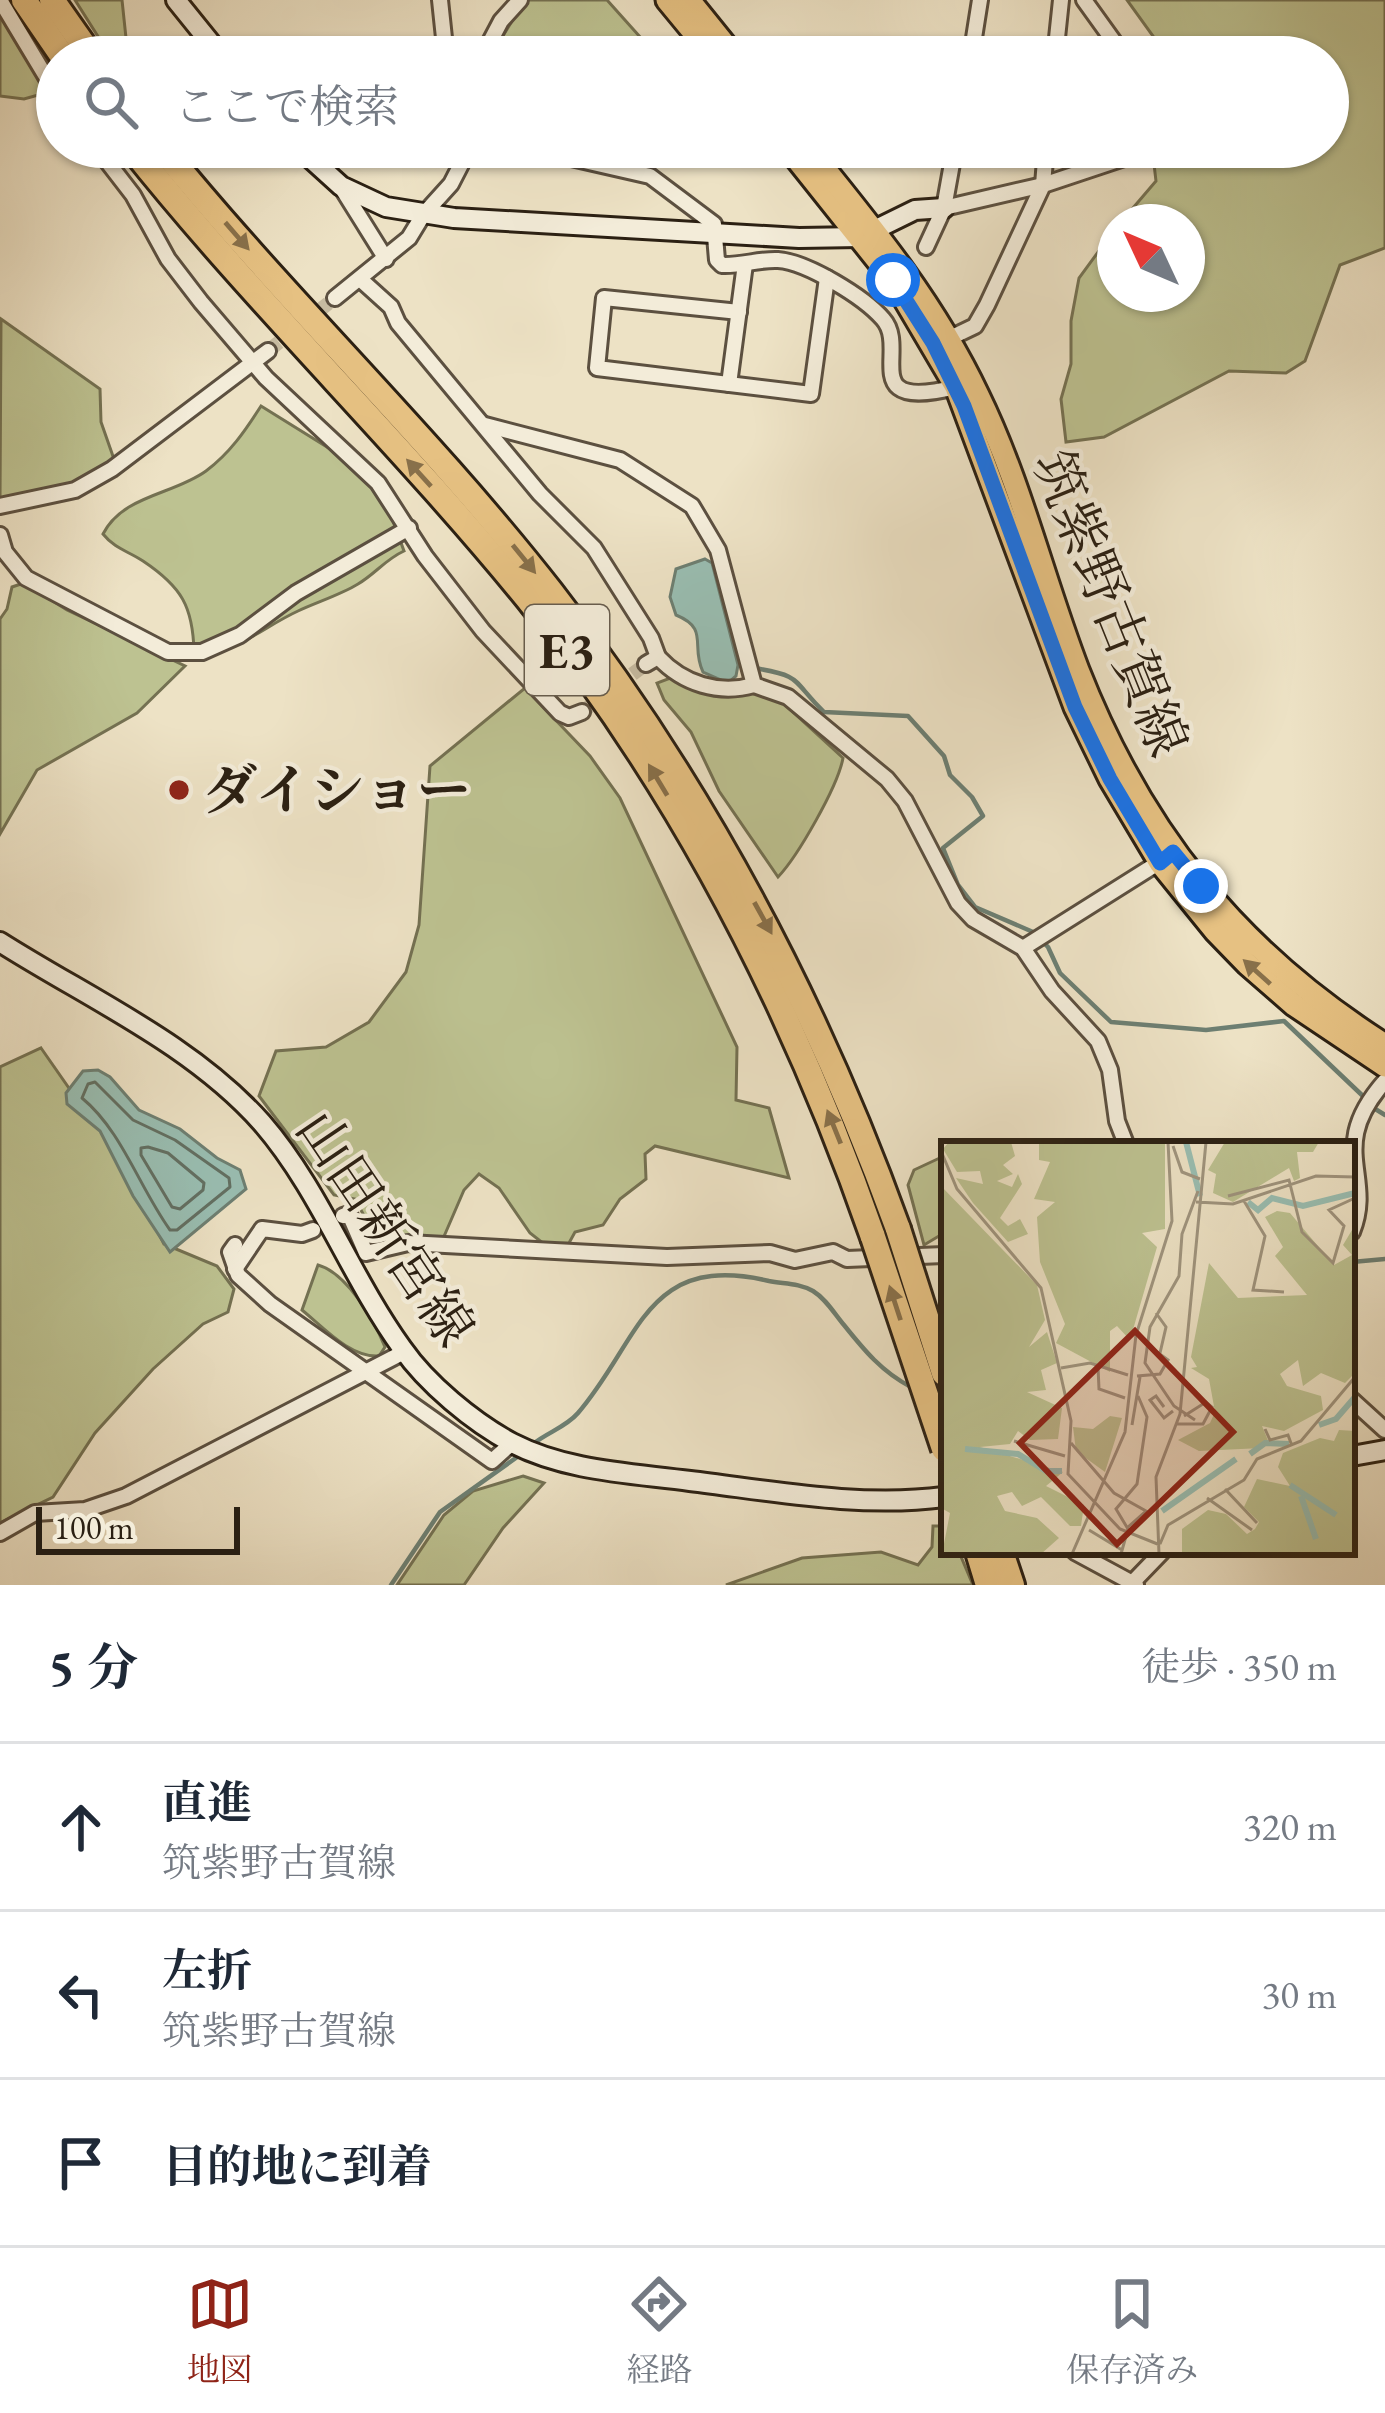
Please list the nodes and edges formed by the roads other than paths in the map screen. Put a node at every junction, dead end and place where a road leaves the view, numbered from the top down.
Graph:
1 (0, 0) edge
2 (24, 0) edge
3 (52, 0) edge
4 (176, 0) edge
5 (440, 0) edge
6 (520, 0) edge
7 (668, 0) edge
8 (688, 0) edge
9 (980, 0) edge
10 (1061, 0) edge
11 (1084, 0) edge
12 (49, 36) edge
13 (77, 36) edge
14 (205, 36) edge
15 (444, 36) edge
16 (493, 36) edge
17 (697, 36) edge
18 (718, 36) edge
19 (974, 36) edge
20 (1057, 36) edge
21 (1109, 36) edge
22 (36, 60) edge
23 (112, 168) edge
24 (148, 168) edge
25 (179, 168) edge
26 (321, 168) edge
27 (459, 168) edge
28 (615, 168) edge
29 (807, 168) edge
30 (822, 168) edge
31 (951, 168) edge
32 (1044, 168) edge
33 (1094, 168) edge
34 (1043, 185) junction
35 (340, 186) junction
36 (944, 208) junction
37 (422, 214) junction
38 (717, 231) junction
39 (866, 232) junction
40 (926, 248) dead end
41 (386, 259) junction
42 (745, 264) junction
43 (827, 278) junction
44 (360, 279) junction
45 (335, 298) tunnel mouth
46 (739, 312) junction
47 (950, 338) junction
48 (268, 351) tunnel mouth
49 (254, 360) junction
50 (729, 384) junction
51 (956, 387) junction
52 (484, 425) junction
53 (0, 506) edge
54 (409, 527) junction
55 (0, 536) edge
56 (754, 685) junction
57 (581, 712) dead end
58 (1167, 858) junction
59 (0, 942) edge
60 (1023, 948) junction
61 (1385, 1045) edge
62 (1385, 1066) edge
63 (1385, 1082) edge
64 (1125, 1141) edge
65 (1354, 1141) edge
66 (1355, 1184) edge
67 (343, 1216) dead end
68 (1355, 1224) edge
69 (313, 1230) dead end
70 (886, 1233) junction
71 (235, 1245) dead end
72 (941, 1255) edge
73 (235, 1269) junction
74 (404, 1352) junction
75 (941, 1366) edge
76 (364, 1370) junction
77 (1355, 1403) edge
78 (1385, 1430) edge
79 (941, 1438) edge
80 (512, 1443) junction
81 (1385, 1450) edge
82 (1355, 1455) edge
83 (941, 1497) edge
84 (0, 1533) edge
85 (979, 1555) edge
86 (1002, 1555) edge
87 (1081, 1555) edge
88 (1159, 1555) edge
89 (1134, 1584) edge
90 (988, 1585) edge
91 (1012, 1585) edge

1 - 22 street
2 - 12 highway
3 - 13 highway
4 - 14 main road
5 - 15 street
6 - 16 street
7 - 17 main road
8 - 18 main road
9 - 19 street
10 - 20 street
11 - 21 street
23 - 49 street
70 -> 24 highway, E3
25 -> 70 highway, E3
26 - 35 main road
27 - 37 street
28 - 38 street
29 - 39 main road, 筑紫野古賀線
30 - 39 main road, 筑紫野古賀線
31 - 36 street
32 - 34 street
33 - 34 street
34 - 36 street
34 - 47 street
35 - 37 main road
35 - 41 street
36 - 39 main road
36 - 40 street
37 - 38 main road
37 - 41 street
38 - 39 main road
38 - 42 street
39 - 47 main road, 筑紫野古賀線
39 - 51 main road, 筑紫野古賀線
41 - 44 street
42 - 43 street
42 - 46 street
43 - 50 street
43 - 51 street
44 - 45 street
44 - 52 street
46 - 50 street
46 - 50 street
47 - 58 main road, 筑紫野古賀線
48 - 49 street
49 - 53 street
49 - 54 street
51 - 58 main road, 筑紫野古賀線
52 - 56 street
52 - 56 street
54 - 55 street
54 - 57 street
56 - 60 street
58 - 60 street
58 - 61 main road, 筑紫野古賀線
62 -> 58 main road, 筑紫野古賀線
59 - 74 main road, 山田新宮線
60 - 64 street
63 - 65 street
66 - 68 street
67 - 72 street
69 - 73 street
70 - 75 highway, E3, bridge
79 -> 70 highway, E3, bridge
71 - 73 street
73 - 76 street
74 - 76 street
74 - 80 main road, 山田新宮線
76 - 80 street
76 - 84 street
77 - 78 street
80 - 83 main road, 山田新宮線
81 - 82 main road
85 - 90 highway
86 - 91 highway
87 - 89 street
88 - 89 street

